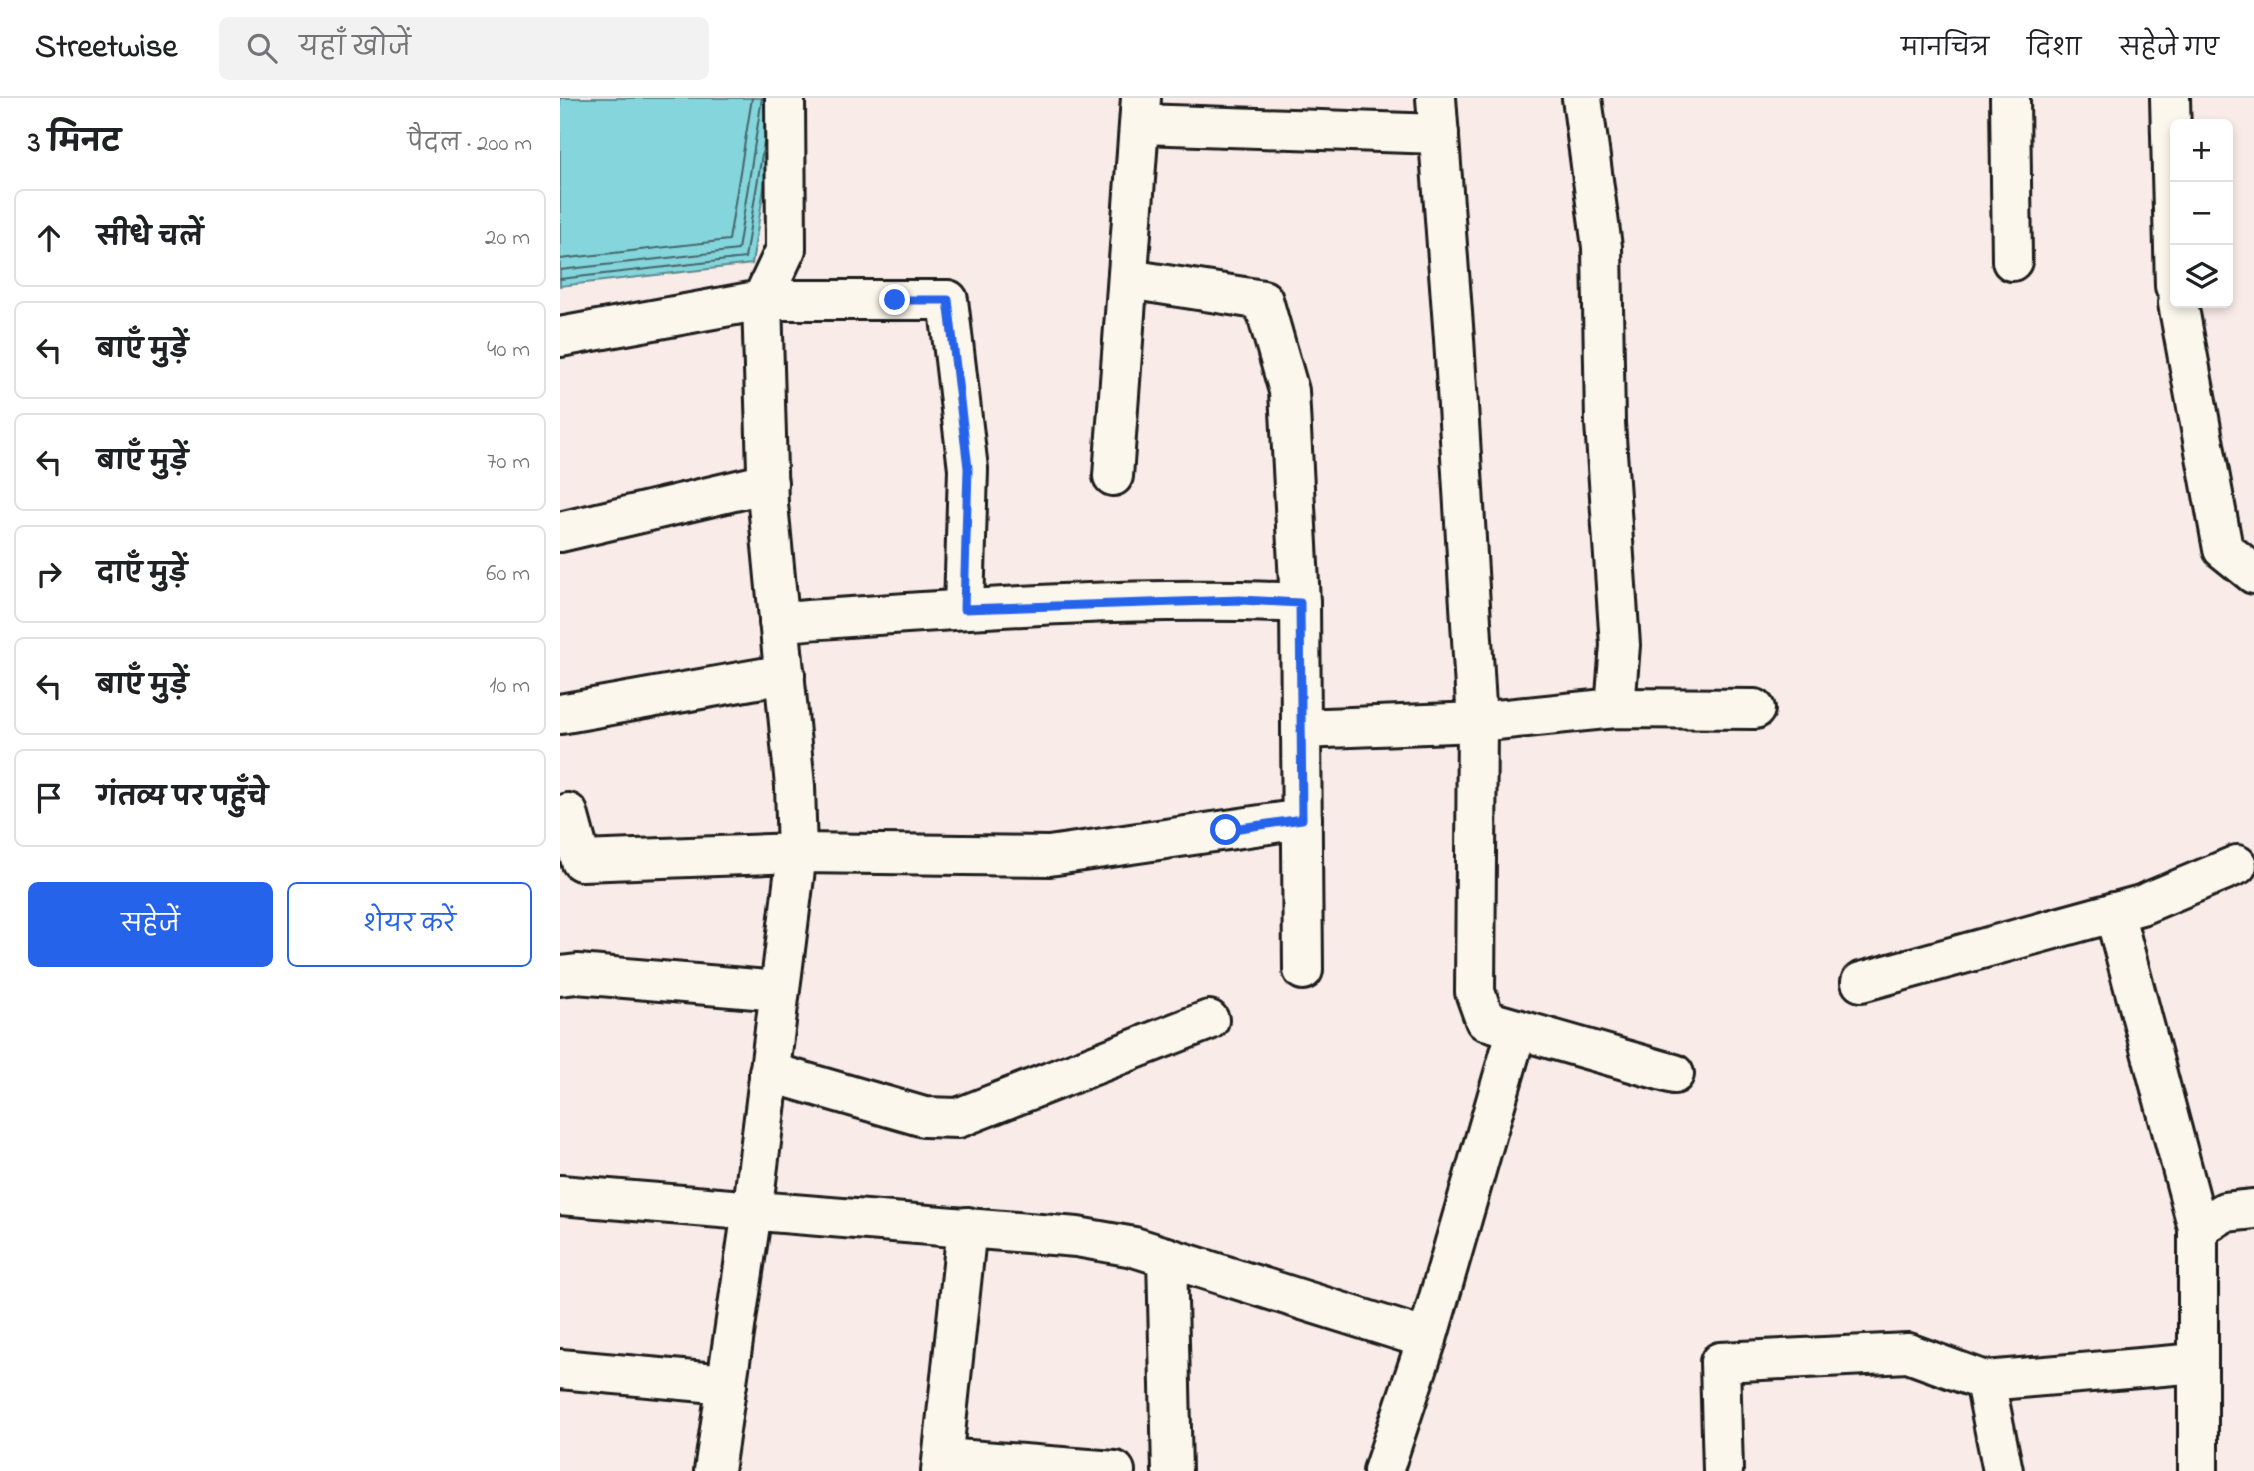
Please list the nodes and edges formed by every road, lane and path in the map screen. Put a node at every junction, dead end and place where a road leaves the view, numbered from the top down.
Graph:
1 (785, 98) edge
2 (1583, 98) edge
3 (2010, 98) edge
4 (2170, 98) edge
5 (1141, 111) edge
6 (1438, 116) edge
7 (2174, 245) edge
8 (2012, 261) dead end
9 (1128, 279) junction
10 (762, 300) junction
11 (2179, 308) edge
12 (560, 337) edge
13 (1113, 476) dead end
14 (768, 483) junction
15 (560, 532) edge
16 (2254, 574) edge
17 (1300, 603) junction
18 (964, 609) junction
19 (779, 622) junction
20 (785, 674) junction
21 (1615, 708) junction
22 (1755, 709) dead end
23 (560, 715) edge
24 (1476, 722) junction
25 (1301, 729) junction
26 (560, 816) edge
27 (1302, 819) junction
28 (797, 853) junction
29 (2237, 865) dead end
30 (2115, 912) junction
31 (1303, 970) dead end
32 (560, 976) edge
33 (1861, 982) dead end
34 (779, 991) junction
35 (1209, 1020) dead end
36 (1517, 1029) junction
37 (769, 1072) junction
38 (1674, 1074) dead end
39 (560, 1195) edge
40 (752, 1209) junction
41 (2254, 1209) edge
42 (967, 1227) junction
43 (2198, 1228) junction
44 (1167, 1257) junction
45 (1427, 1339) junction
46 (2198, 1363) junction
47 (560, 1369) edge
48 (1985, 1381) junction
49 (727, 1384) junction
50 (942, 1464) edge
51 (714, 1471) edge
52 (1115, 1471) edge
53 (1172, 1471) edge
54 (1383, 1471) edge
55 (1723, 1471) edge
56 (2003, 1471) edge
57 (2198, 1471) edge

1 - 10 street
2 - 21 street
3 - 8 street
4 - 7 street
5 - 6 street
5 - 9 street
6 - 24 street
9 - 13 street
9 - 17 street
10 - 12 street
10 - 14 street
10 - 18 street
11 - 16 street
14 - 15 street
14 - 19 street
17 - 18 street
17 - 25 street
18 - 19 street
19 - 20 street
20 - 23 street
20 - 28 street
21 - 22 street
21 - 24 street
24 - 25 street
24 - 36 street
25 - 27 street
26 - 28 street
27 - 28 street
27 - 31 street
28 - 34 street
29 - 30 street
30 - 33 street
30 - 43 street
32 - 34 street
34 - 37 street
35 - 37 street
36 - 38 street
36 - 45 street
37 - 40 street
39 - 40 street
40 - 42 street
40 - 49 street
41 - 43 street
42 - 44 street
42 - 50 street
43 - 46 street
44 - 45 street
44 - 53 street
45 - 54 street
46 - 48 street
46 - 57 street
47 - 49 street
48 - 55 street
48 - 56 street
49 - 51 street
50 - 52 street

